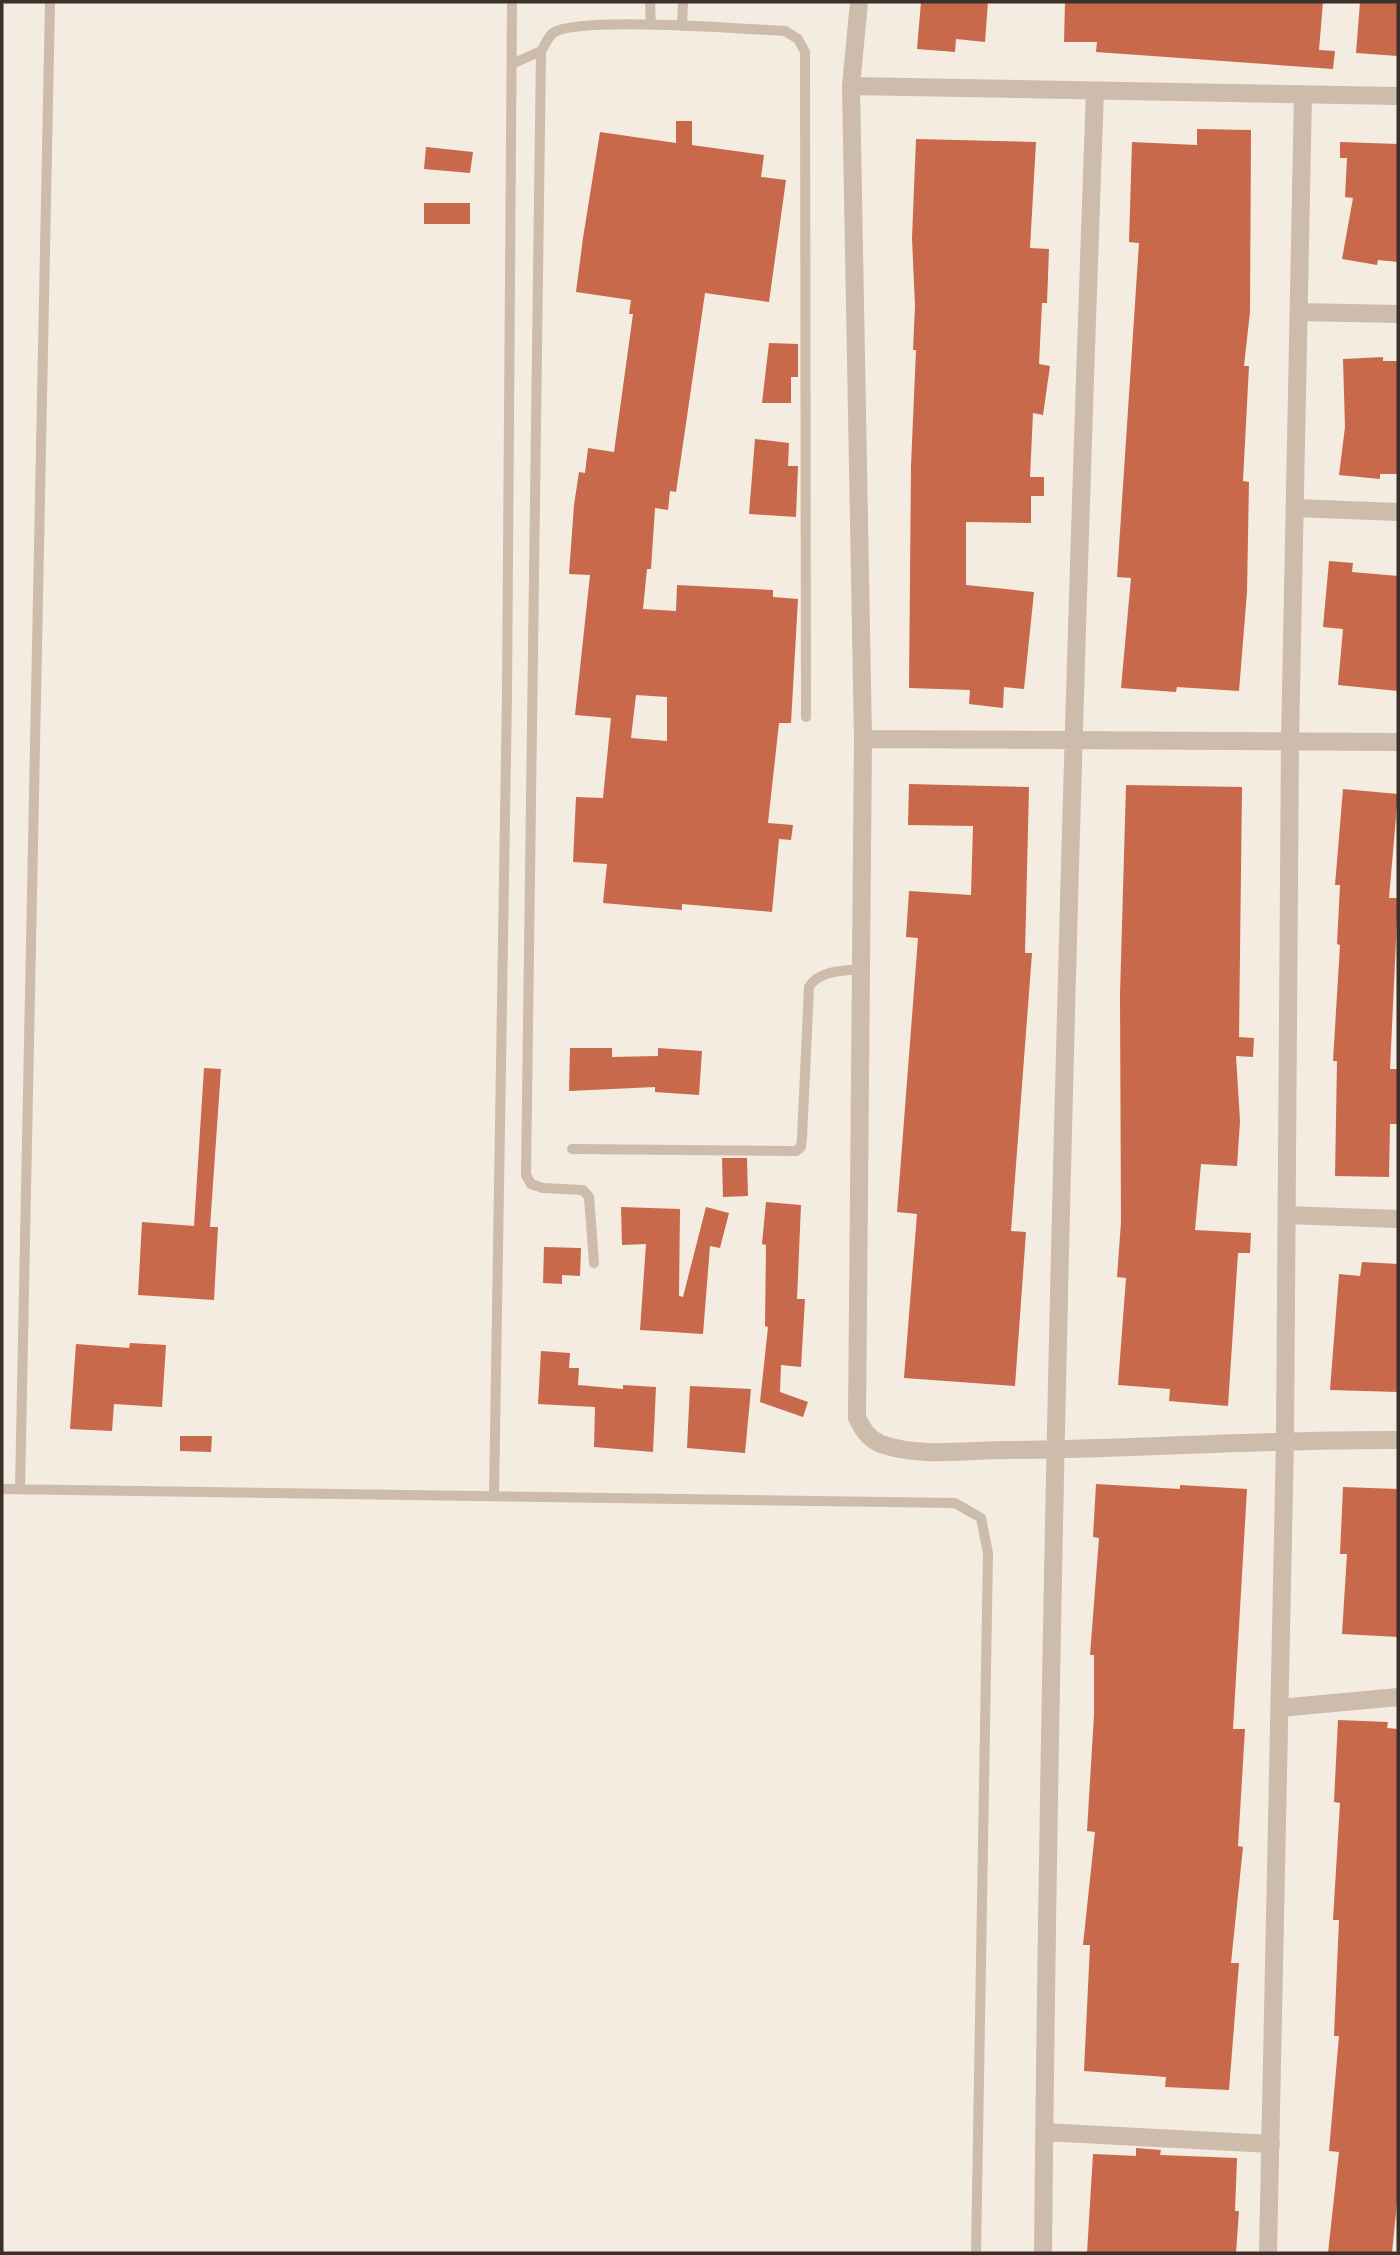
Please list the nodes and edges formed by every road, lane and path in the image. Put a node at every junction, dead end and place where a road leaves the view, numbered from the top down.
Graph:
1 (50, 2) edge
2 (512, 2) edge
3 (650, 2) edge
4 (683, 2) edge
5 (859, 2) edge
6 (651, 25) junction
7 (682, 26) junction
8 (541, 51) junction
9 (512, 64) junction
10 (851, 86) junction
11 (1095, 90) junction
12 (1303, 94) junction
13 (1398, 96) edge
14 (1299, 312) junction
15 (1398, 314) edge
16 (1295, 508) junction
17 (1398, 512) edge
18 (806, 717) dead end
19 (863, 739) junction
20 (1072, 740) junction
21 (1290, 741) junction
22 (1398, 742) edge
23 (861, 969) junction
24 (572, 1149) dead end
25 (1287, 1215) junction
26 (1398, 1219) edge
27 (594, 1263) dead end
28 (1285, 1440) junction
29 (1398, 1440) edge
30 (1054, 1450) junction
31 (2, 1489) edge
32 (20, 1489) junction
33 (494, 1496) junction
34 (1398, 1697) edge
35 (1280, 1708) junction
36 (1044, 2132) junction
37 (1271, 2144) junction
38 (976, 2253) edge
39 (1043, 2253) edge
40 (1268, 2253) edge

1 - 32 lane
2 - 9 lane
3 - 6 lane
4 - 7 lane
5 - 10 street
6 - 7 lane
6 - 8 lane
7 - 18 lane
8 - 9 lane
8 - 27 lane
9 - 33 lane
10 - 11 street
10 - 19 street
11 - 12 street
11 - 20 street
12 - 13 street
12 - 14 street
14 - 15 street
14 - 16 street
16 - 17 street
16 - 21 street
19 - 20 street
19 - 23 street
20 - 21 street
20 - 30 street
21 - 22 street
21 - 25 street
23 - 24 lane
23 - 30 street
25 - 26 street
25 - 28 street
28 - 29 street
28 - 30 street
28 - 35 street
30 - 36 street
31 - 32 lane
32 - 33 lane
33 - 38 lane
34 - 35 street
35 - 37 street
36 - 37 street
36 - 39 street
37 - 40 street

